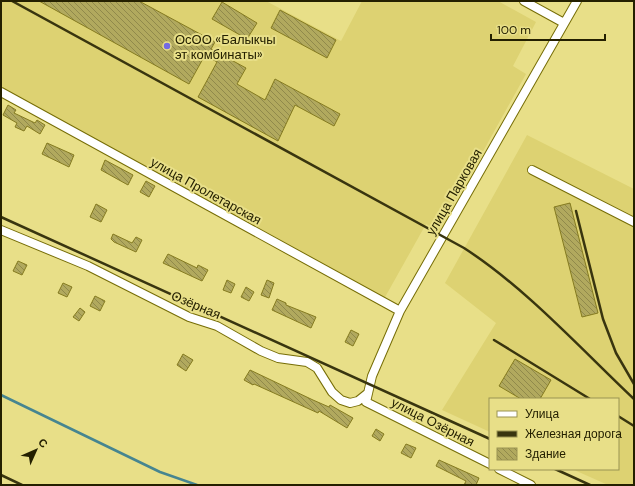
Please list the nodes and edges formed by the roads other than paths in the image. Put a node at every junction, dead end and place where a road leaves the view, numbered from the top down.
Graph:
1 (524, 1) edge
2 (577, 1) edge
3 (564, 23) junction
4 (1, 92) edge
5 (532, 170) dead end
6 (634, 222) edge
7 (1, 230) edge
8 (400, 311) junction
9 (368, 393) junction
10 (366, 402) joint
11 (489, 464) edge
12 (501, 470) edge
13 (531, 485) edge

1 - 3 street
2 - 3 street, улица Парковая
3 - 8 street, улица Парковая
4 - 8 street, улица Пролетарская
5 - 6 street
7 - 9 street, Озёрная
8 - 9 street, улица Парковая
9 - 10 street, улица Парковая
10 - 11 street, улица Озёрная
12 - 13 street

